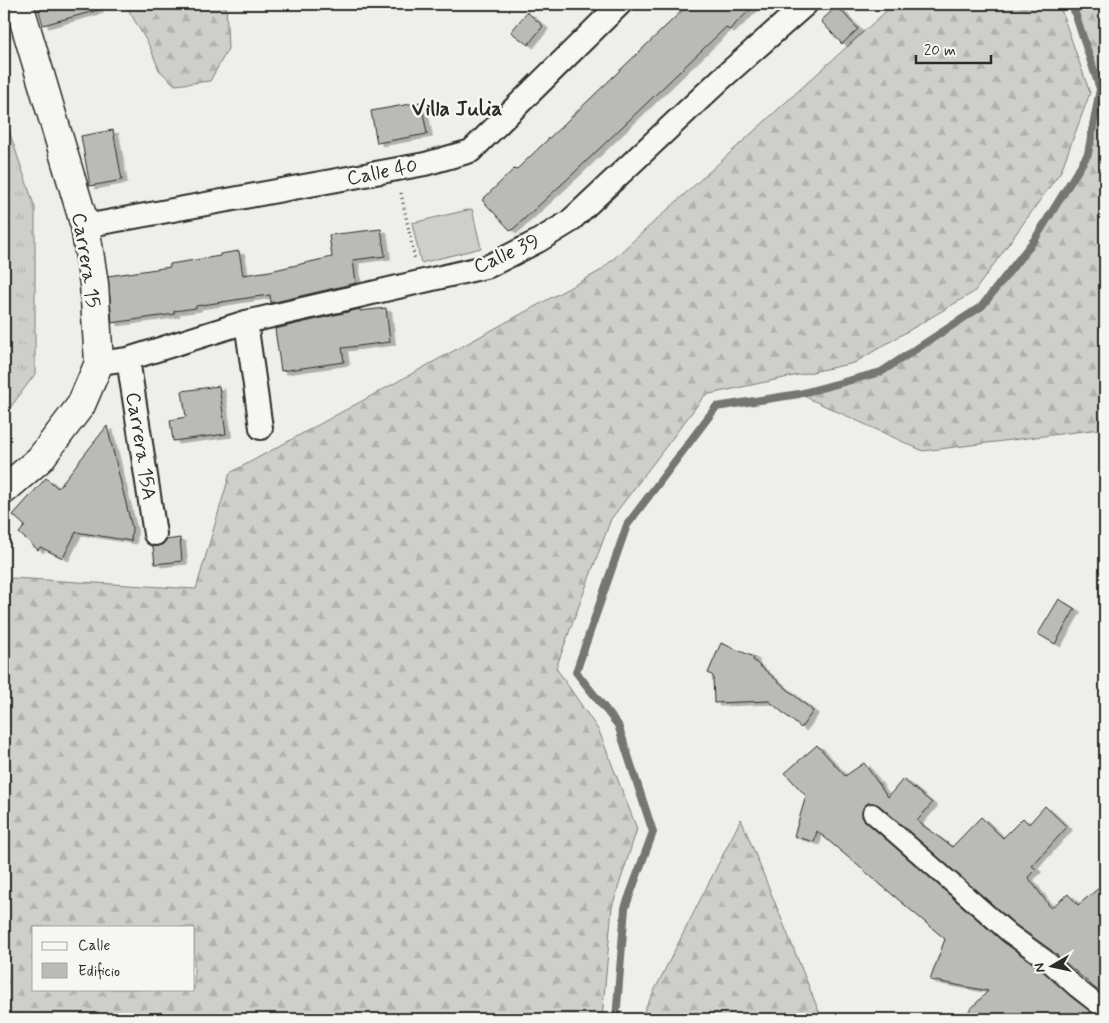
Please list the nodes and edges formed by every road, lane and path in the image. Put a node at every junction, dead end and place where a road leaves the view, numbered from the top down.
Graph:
1 (19, 4) edge
2 (620, 4) edge
3 (806, 4) edge
4 (396, 169) junction
5 (85, 226) junction
6 (420, 283) junction
7 (246, 322) junction
8 (128, 359) junction
9 (99, 363) junction
10 (261, 428) dead end
11 (4, 490) edge
12 (155, 534) dead end
13 (872, 813) dead end
14 (1105, 1010) edge

1 - 5 main road, Carrera 15
2 - 4 street, Calle 40
3 - 6 street, Calle 39
4 - 5 street, Calle 40
4 - 6 path
5 - 9 main road, Carrera 15
6 - 7 street, Calle 39
7 - 8 street, Calle 39
7 - 10 street
8 - 9 street, Calle 39
8 - 12 street, Carrera 15A
9 - 11 main road, Carrera 15
13 - 14 street

